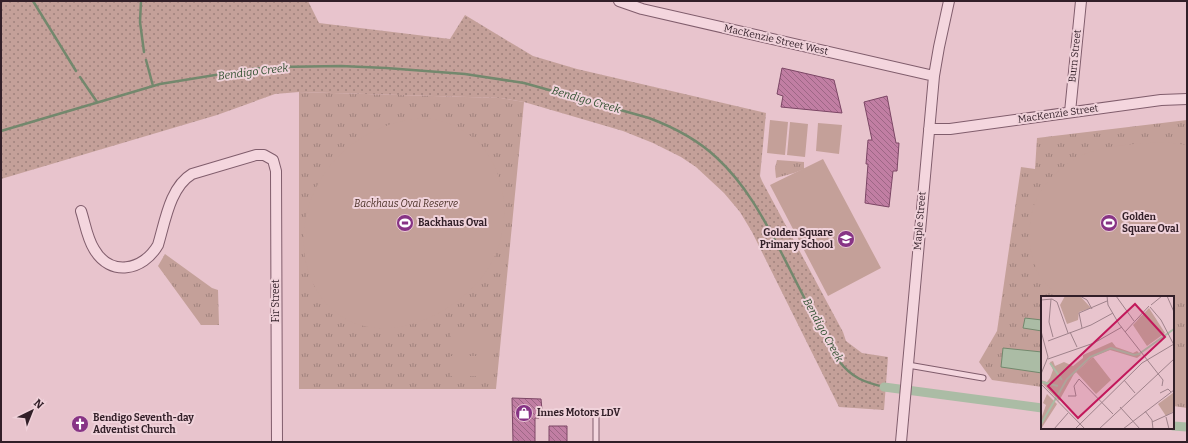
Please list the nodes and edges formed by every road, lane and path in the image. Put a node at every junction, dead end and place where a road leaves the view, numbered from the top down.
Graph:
1 (619, 1) edge
2 (949, 1) edge
3 (1081, 1) edge
4 (934, 76) junction
5 (1187, 99) edge
6 (1070, 112) junction
7 (929, 130) junction
8 (81, 211) dead end
9 (908, 364) junction
10 (984, 378) dead end
11 (596, 416) dead end
12 (277, 442) edge
13 (596, 442) edge
14 (901, 442) edge

1 - 4 street, MacKenzie Street West
2 - 4 street, Maple Street
3 - 6 street, Burn Street
4 - 7 street, Maple Street
5 - 6 street, MacKenzie Street
6 - 7 street, MacKenzie Street
7 - 9 street, Maple Street
8 - 12 street, Fir Street
9 - 10 lane
9 - 14 street, Maple Street
11 - 13 lane

